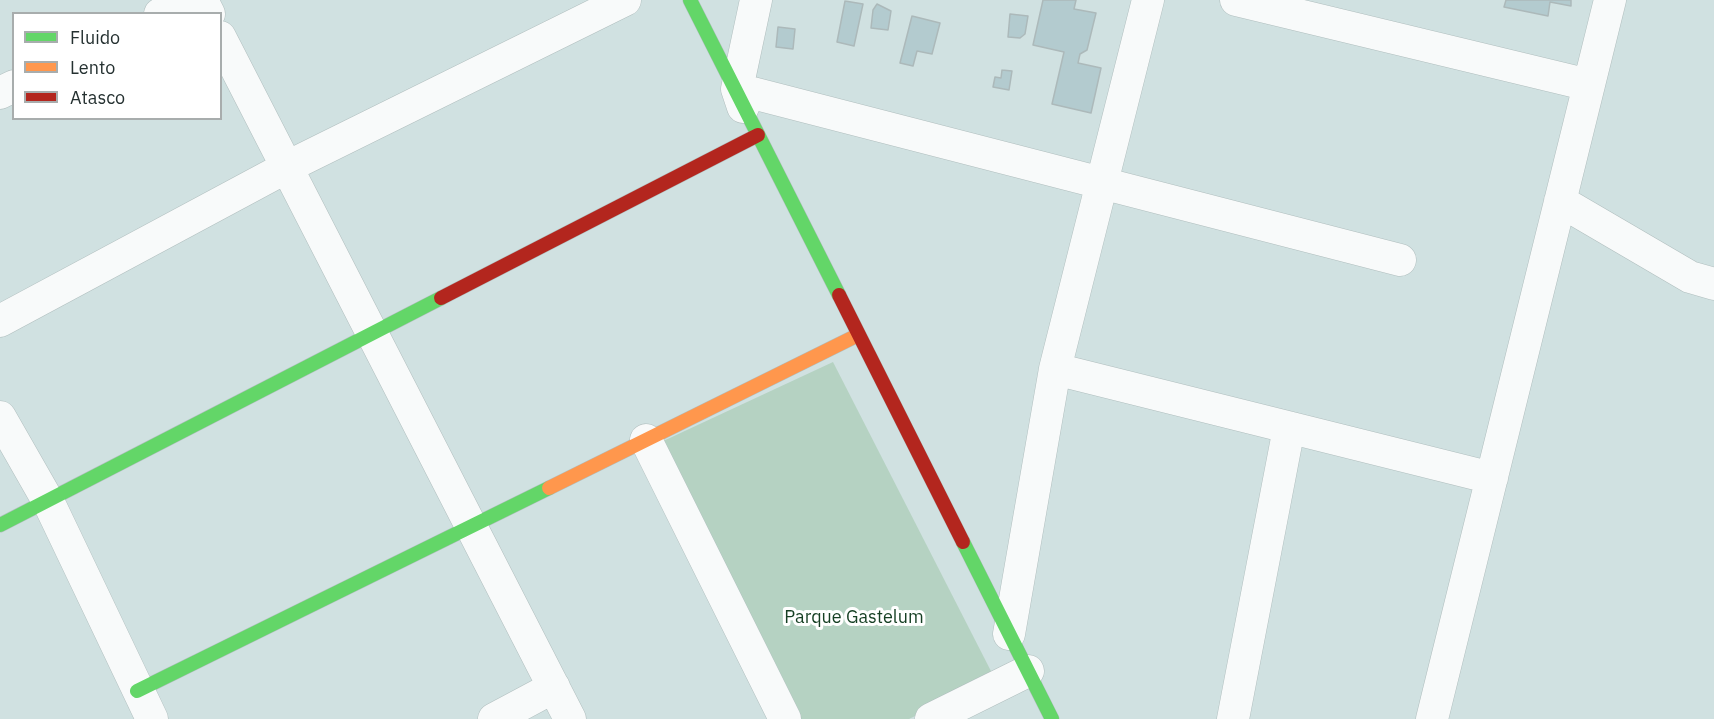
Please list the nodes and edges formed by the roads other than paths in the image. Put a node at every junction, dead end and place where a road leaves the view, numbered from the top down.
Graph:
1 (187, 0) edge
2 (625, 0) edge
3 (690, 0) edge
4 (756, 0) edge
5 (1148, 0) edge
6 (1236, 0) edge
7 (1610, 0) edge
8 (164, 12) edge
9 (222, 41) edge
10 (1589, 85) junction
11 (746, 111) junction
12 (287, 166) junction
13 (1102, 184) junction
14 (1560, 201) junction
15 (1400, 260) dead end
16 (1714, 284) edge
17 (0, 321) edge
18 (372, 334) junction
19 (858, 335) junction
20 (1055, 369) junction
21 (0, 417) edge
22 (1289, 428) junction
23 (646, 440) junction
24 (1492, 478) junction
25 (48, 501) junction
26 (0, 525) edge
27 (471, 526) junction
28 (1009, 634) junction
29 (1028, 671) junction
30 (554, 687) junction
31 (137, 691) junction
32 (152, 719) edge
33 (494, 719) edge
34 (570, 719) edge
35 (785, 719) edge
36 (931, 719) edge
37 (1052, 719) edge
38 (1233, 719) edge
39 (1432, 719) edge

1 - 8 street
2 - 12 street
3 - 11 street
4 - 11 street
5 - 13 street
6 - 10 street
7 - 10 street
9 - 12 street
10 - 14 street
11 - 13 street
11 - 18 street
11 - 19 street
12 - 17 street
12 - 18 street
13 - 15 street
13 - 20 street
14 - 16 street
14 - 24 street
18 - 25 street
18 - 27 street
19 - 23 street
19 - 28 street
20 - 22 street
20 - 28 street
21 - 25 street
22 - 24 street
22 - 38 street
23 - 27 street
23 - 35 street
24 - 39 street
25 - 26 street
25 - 31 street
27 - 30 street
27 - 31 street
28 - 29 street
29 - 36 street
29 - 37 street
30 - 33 street
30 - 34 street
31 - 32 street

